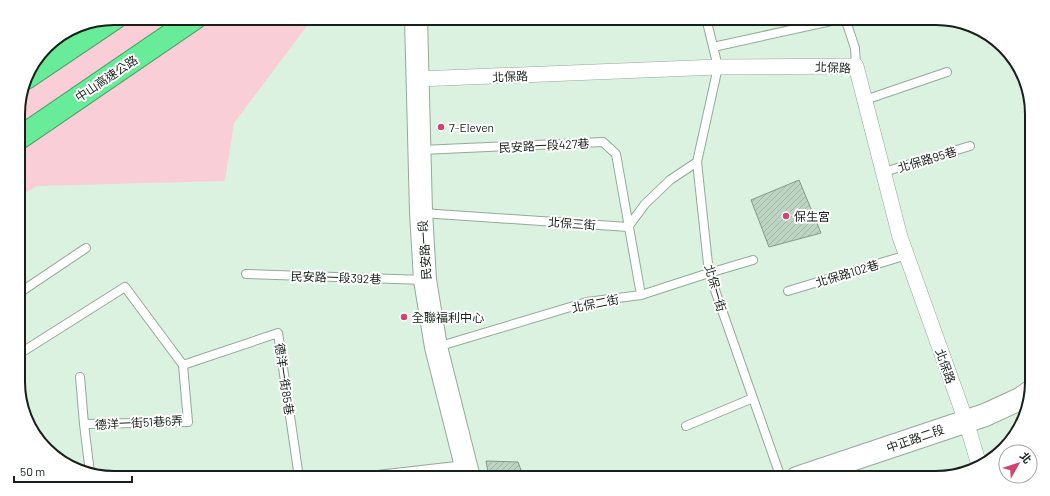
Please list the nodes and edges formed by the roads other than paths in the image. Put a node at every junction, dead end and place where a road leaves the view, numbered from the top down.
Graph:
1 (184, 25) edge
2 (416, 25) edge
3 (708, 25) edge
4 (813, 25) edge
5 (847, 25) edge
6 (103, 26) edge
7 (713, 47) junction
8 (856, 66) junction
9 (718, 67) junction
10 (37, 71) edge
11 (947, 72) dead end
12 (418, 79) junction
13 (865, 100) junction
14 (25, 134) edge
15 (970, 146) dead end
16 (420, 150) junction
17 (697, 162) junction
18 (884, 172) junction
19 (421, 212) junction
20 (628, 227) junction
21 (86, 248) dead end
22 (907, 255) junction
23 (753, 260) dead end
24 (708, 272) junction
25 (246, 274) dead end
26 (425, 280) junction
27 (25, 289) edge
28 (788, 291) dead end
29 (641, 295) junction
30 (436, 347) junction
31 (25, 350) edge
32 (183, 365) junction
33 (80, 377) dead end
34 (1024, 396) edge
35 (753, 398) junction
36 (966, 421) junction
37 (84, 424) junction
38 (686, 426) dead end
39 (978, 460) edge
40 (89, 467) edge
41 (298, 471) edge
42 (467, 471) edge
43 (779, 471) edge
44 (833, 471) edge

1 - 14 highway, 中山高速公路
2 - 12 street, 民安路一段
3 - 7 lane
4 - 7 lane
5 - 8 lane
6 - 10 highway
7 - 9 lane
8 - 9 street, 北保路
8 - 13 street, 北保路
9 - 12 street, 北保路
9 - 17 lane, 北保一街
11 - 13 lane
12 - 16 street, 民安路一段
13 - 18 street, 北保路
15 - 18 lane, 北保路95巷
16 - 19 street, 民安路一段
16 - 20 lane, 民安路一段427巷
17 - 20 lane
17 - 24 lane, 北保一街
18 - 22 street, 北保路
19 - 20 lane, 北保三街
19 - 26 street, 民安路一段
20 - 29 lane, 民安路一段427巷
21 - 27 lane
22 - 28 lane, 北保路102巷
22 - 36 street, 北保路
23 - 24 lane, 北保二街
24 - 29 lane, 北保二街
24 - 35 lane, 北保一街
25 - 26 lane, 民安路一段392巷
26 - 30 street, 民安路一段
29 - 30 lane, 北保二街
30 - 42 street, 民安路一段
31 - 32 lane
32 - 37 lane, 德洋一街51巷6弄
32 - 41 lane, 德洋一街85巷
33 - 37 lane
34 - 36 street, 中正路二段
35 - 38 lane
35 - 43 lane, 北保一街
36 - 39 street, 北保路
36 - 44 street, 中正路二段
37 - 40 lane

